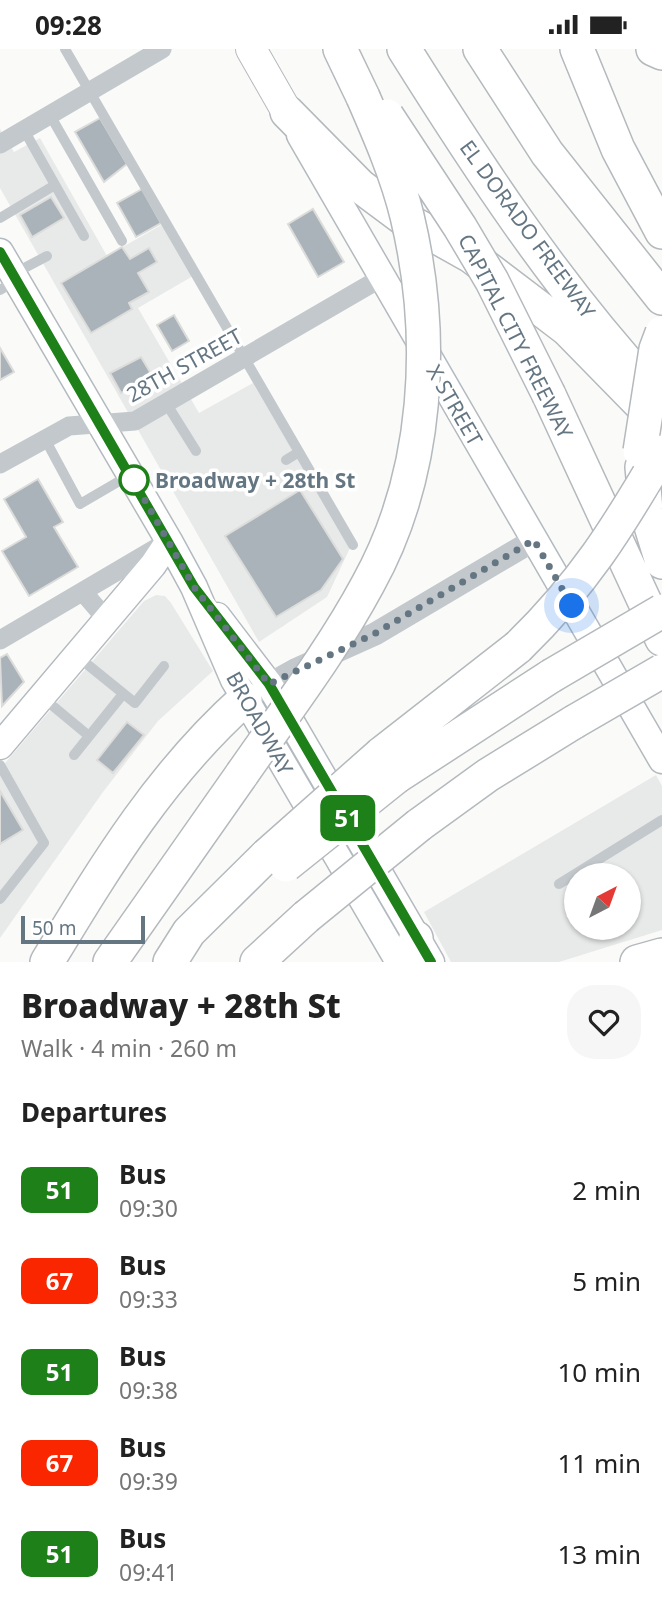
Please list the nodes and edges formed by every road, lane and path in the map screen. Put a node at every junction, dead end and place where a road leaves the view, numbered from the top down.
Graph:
1 (65, 49) edge
2 (162, 49) edge
3 (251, 49) edge
4 (342, 49) edge
5 (404, 49) edge
6 (480, 49) edge
7 (577, 49) edge
8 (653, 49) edge
9 (662, 54) edge
10 (90, 92) junction
11 (367, 94) junction
12 (288, 112) junction
13 (51, 115) junction
14 (24, 130) junction
15 (0, 144) edge
16 (55, 185) junction
17 (0, 218) edge
18 (662, 233) edge
19 (84, 236) dead end
20 (122, 241) dead end
21 (47, 257) dead end
22 (7, 274) edge
23 (381, 278) junction
24 (662, 298) edge
25 (662, 333) edge
26 (244, 358) junction
27 (662, 401) edge
28 (166, 403) junction
29 (101, 424) junction
30 (662, 426) edge
31 (45, 439) junction
32 (196, 451) dead end
33 (651, 451) edge
34 (299, 452) junction
35 (286, 460) dead end
36 (0, 464) edge
37 (130, 474) junction
38 (534, 540) junction
39 (169, 541) junction
40 (353, 545) dead end
41 (662, 562) edge
42 (83, 591) junction
43 (662, 611) edge
44 (107, 620) junction
45 (662, 639) edge
46 (0, 640) edge
47 (76, 656) junction
48 (164, 666) dead end
49 (662, 671) edge
50 (257, 691) junction
51 (123, 694) junction
52 (42, 697) junction
53 (89, 736) junction
54 (0, 746) edge
55 (74, 755) dead end
56 (662, 760) edge
57 (0, 765) edge
58 (388, 765) junction
59 (662, 820) edge
60 (274, 862) junction
61 (559, 884) dead end
62 (0, 899) edge
63 (662, 955) edge
64 (414, 956) edge
65 (47, 962) edge
66 (110, 962) edge
67 (170, 962) edge
68 (184, 962) edge
69 (257, 962) edge
70 (638, 962) edge

1 - 10 lane
2 - 10 street
3 - 12 main road, X STREET
4 - 11 highway, CAPITAL CITY FREEWAY
5 - 27 highway, EL DORADO FREEWAY
6 - 24 highway
7 - 18 highway
8 - 9 highway
10 - 13 street
10 - 26 lane
11 - 45 highway, CAPITAL CITY FREEWAY, bridge
11 - 66 highway, bridge
12 - 23 main road, X STREET
12 - 30 highway
13 - 14 street
13 - 20 lane
14 - 15 street
14 - 16 lane
16 - 17 lane
16 - 19 lane
21 - 22 lane
22 - 29 main road, BROADWAY
23 - 26 street, 28TH STREET
23 - 38 main road, X STREET
25 - 33 highway, bridge
26 - 28 street, 28TH STREET
26 - 34 lane
28 - 29 street, 28TH STREET
28 - 32 lane
29 - 31 street, 28TH STREET
29 - 37 main road, BROADWAY
31 - 36 street, 28TH STREET
31 - 37 lane
33 - 41 highway
33 - 58 highway, bridge
34 - 35 lane
34 - 40 lane
37 - 39 main road, BROADWAY
38 - 50 street
38 - 56 main road, X STREET
39 - 42 street
39 - 44 main road
39 - 50 main road, BROADWAY
42 - 44 street
42 - 46 street
43 - 58 highway, bridge
44 - 47 main road
47 - 51 lane
47 - 52 main road
48 - 51 lane
49 - 69 highway, bridge
50 - 64 main road, BROADWAY
50 - 65 highway
51 - 53 lane
52 - 53 lane
52 - 54 main road
53 - 55 lane
57 - 62 lane
58 - 60 highway, bridge
59 - 61 lane
60 - 67 highway
60 - 68 highway
63 - 70 highway

